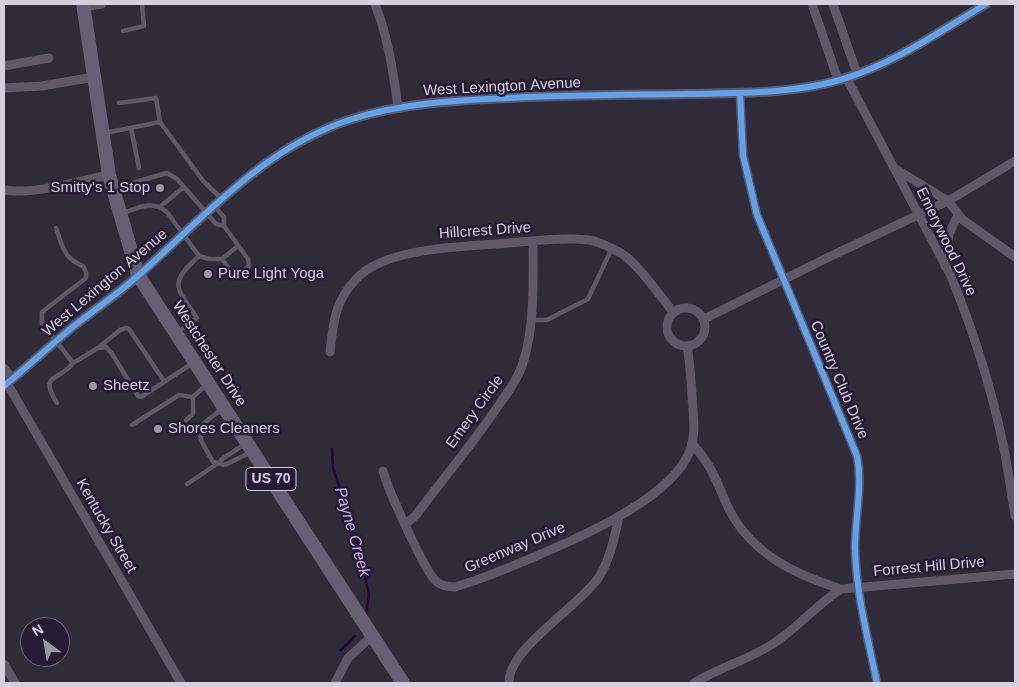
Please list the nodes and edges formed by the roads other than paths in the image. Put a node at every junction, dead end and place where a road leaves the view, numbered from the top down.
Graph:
1 (102, 4) edge
2 (142, 4) edge
3 (375, 4) edge
4 (812, 4) edge
5 (833, 4) edge
6 (986, 4) edge
7 (83, 5) edge
8 (123, 31) dead end
9 (49, 58) dead end
10 (4, 66) edge
11 (857, 74) junction
12 (94, 77) junction
13 (842, 79) junction
14 (4, 88) edge
15 (740, 93) junction
16 (120, 103) dead end
17 (398, 107) junction
18 (160, 122) junction
19 (131, 128) junction
20 (103, 133) junction
21 (1015, 161) edge
22 (138, 168) dead end
23 (894, 168) junction
24 (111, 182) junction
25 (184, 187) junction
26 (4, 190) edge
27 (948, 201) junction
28 (217, 202) junction
29 (161, 206) junction
30 (204, 213) junction
31 (120, 214) junction
32 (918, 214) junction
33 (958, 215) junction
34 (224, 226) junction
35 (56, 228) dead end
36 (182, 234) junction
37 (533, 242) junction
38 (238, 246) junction
39 (612, 248) junction
40 (199, 256) junction
41 (1015, 257) edge
42 (222, 259) junction
43 (945, 266) junction
44 (138, 275) junction
45 (784, 280) junction
46 (673, 312) junction
47 (704, 319) junction
48 (530, 320) junction
49 (176, 333) junction
50 (56, 341) junction
51 (687, 346) junction
52 (98, 348) junction
53 (330, 352) dead end
54 (195, 361) junction
55 (73, 363) junction
56 (4, 368) edge
57 (164, 381) junction
58 (8, 382) edge
59 (209, 383) junction
60 (193, 397) junction
61 (57, 403) dead end
62 (225, 407) junction
63 (186, 420) dead end
64 (132, 425) dead end
65 (692, 443) junction
66 (251, 447) junction
67 (218, 464) junction
68 (383, 471) dead end
69 (187, 484) dead end
70 (619, 516) junction
71 (1015, 516) edge
72 (406, 524) junction
73 (1015, 574) edge
74 (858, 586) junction
75 (842, 589) junction
76 (372, 636) junction
77 (4, 664) edge
78 (15, 683) edge
79 (181, 683) edge
80 (335, 683) edge
81 (403, 683) edge
82 (509, 683) edge
83 (694, 683) edge
84 (877, 683) edge

1 - 7 street
2 - 8 lane
3 - 17 street
4 - 13 street, Emerywood Drive
5 - 11 street
6 - 11 street, West Lexington Avenue
7 - 12 main road, Westchester Drive / US 70
9 - 10 street
11 - 13 street, West Lexington Avenue
12 - 14 street
12 - 20 main road, Westchester Drive / US 70
13 - 15 street, West Lexington Avenue
13 - 23 street, Emerywood Drive
15 - 17 street, West Lexington Avenue
15 - 45 street, Country Club Drive
16 - 18 lane
17 - 28 street, West Lexington Avenue
18 - 19 lane
18 - 28 lane
19 - 20 lane
19 - 22 lane
20 - 24 main road, Westchester Drive / US 70
21 - 27 street
23 - 27 street
23 - 32 street, Emerywood Drive
24 - 25 lane
24 - 26 street
24 - 31 main road, Westchester Drive / US 70
25 - 29 lane
25 - 30 lane
27 - 32 street
27 - 33 street
28 - 30 street, West Lexington Avenue
28 - 34 lane
29 - 31 lane
29 - 36 lane
30 - 34 lane
30 - 36 street, West Lexington Avenue
31 - 44 main road, Westchester Drive / US 70
32 - 43 street, Emerywood Drive
32 - 45 street
33 - 41 street
33 - 43 street
34 - 38 lane
35 - 50 lane
36 - 40 lane
36 - 44 street, West Lexington Avenue
37 - 39 street, Hillcrest Drive
37 - 48 street, Emery Circle
37 - 53 street, Hillcrest Drive
38 - 42 lane
38 - 42 lane
39 - 46 street, Hillcrest Drive
39 - 48 lane
40 - 42 lane
40 - 49 lane
43 - 71 street, Emerywood Drive
44 - 49 main road, Westchester Drive / US 70
44 - 50 street, West Lexington Avenue
45 - 47 street
45 - 74 street, Country Club Drive
46 - 47 street
46 - 51 street
47 - 51 street
48 - 72 street, Emery Circle
49 - 54 main road, Westchester Drive / US 70
50 - 55 lane
50 - 58 street, West Lexington Avenue
51 - 65 street, Greenway Drive
52 - 55 lane
52 - 57 lane
52 - 57 lane
54 - 57 lane
54 - 59 main road, Westchester Drive / US 70
55 - 61 lane
56 - 58 street, Kentucky Street
58 - 79 street, Kentucky Street
59 - 60 lane
59 - 62 main road, Westchester Drive / US 70
60 - 63 lane
60 - 64 lane
62 - 66 main road, Westchester Drive / US 70
62 - 67 lane
65 - 70 street, Greenway Drive
65 - 75 street
66 - 67 lane
66 - 67 lane
66 - 76 main road, Westchester Drive / US 70
67 - 69 lane
68 - 72 street, Greenway Drive
70 - 72 street, Greenway Drive
70 - 82 street
73 - 74 street, Forrest Hill Drive
74 - 75 street, Forrest Hill Drive
74 - 84 street, Country Club Drive
75 - 83 street, Forrest Hill Drive
76 - 80 street
76 - 81 main road, Westchester Drive / US 70
77 - 78 street

